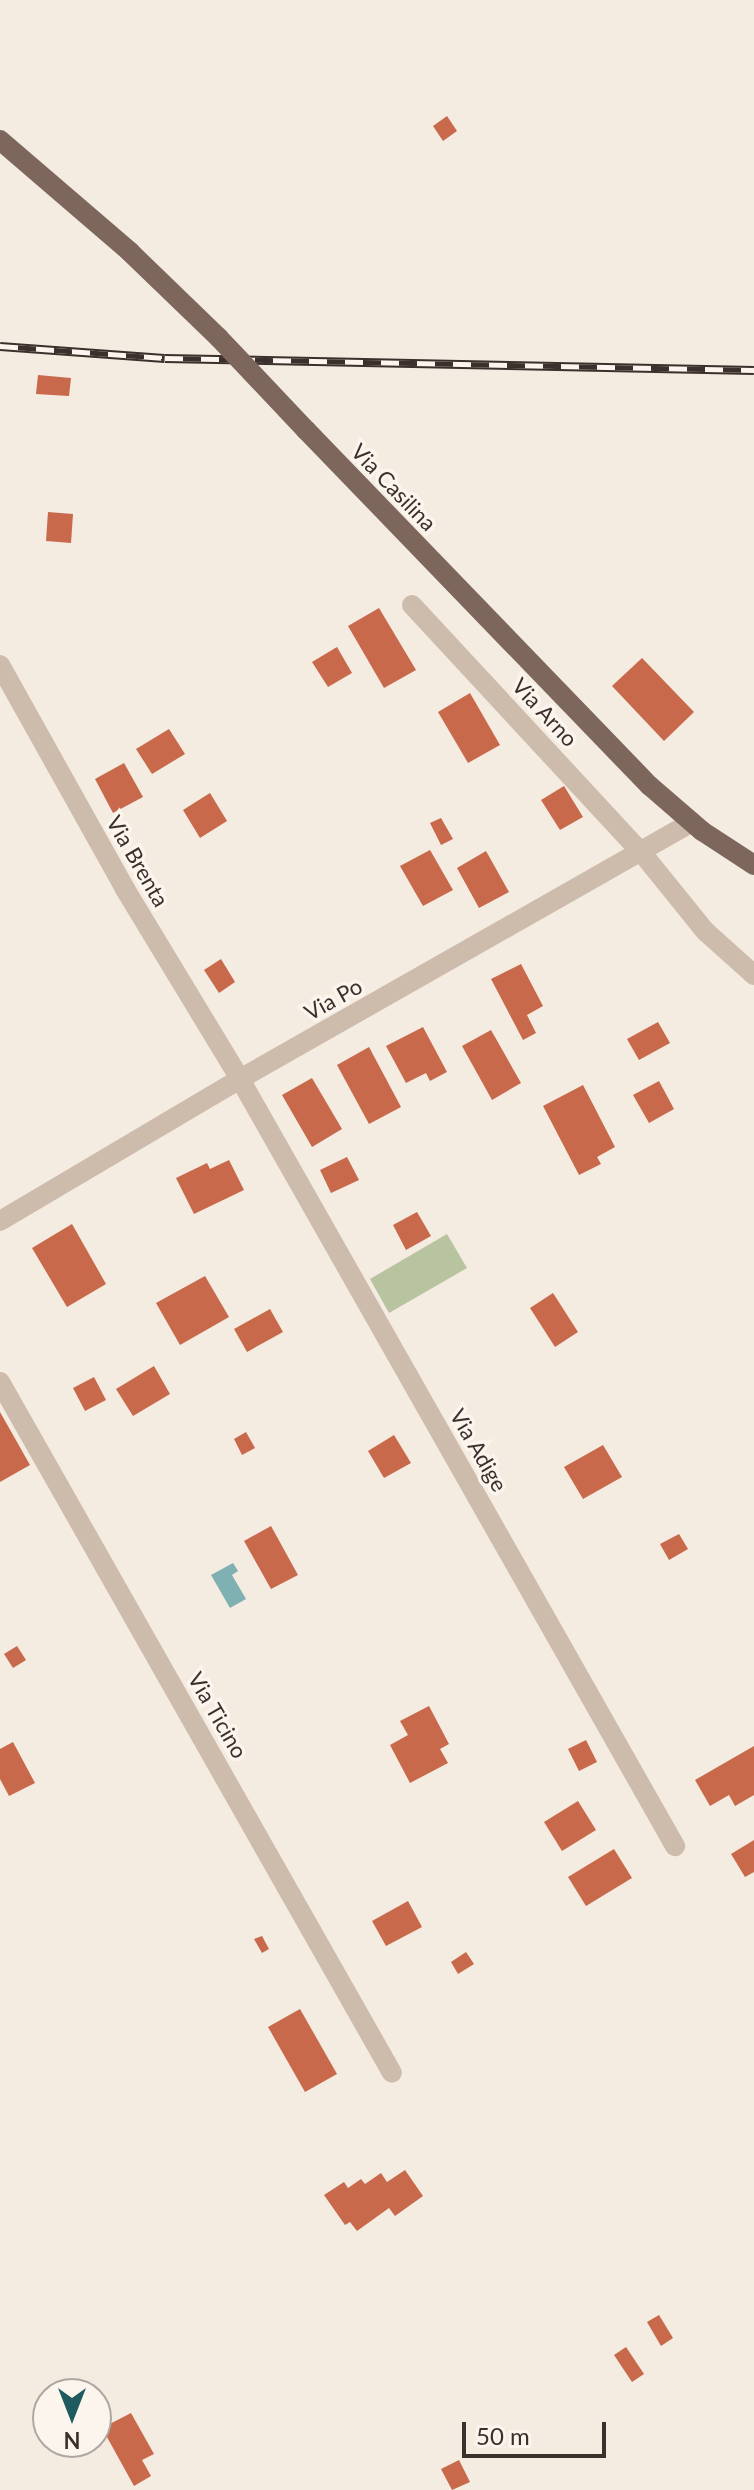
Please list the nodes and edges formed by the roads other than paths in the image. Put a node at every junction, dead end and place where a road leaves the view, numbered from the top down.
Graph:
1 (0, 140) edge
2 (412, 605) dead end
3 (0, 665) edge
4 (692, 822) junction
5 (642, 853) junction
6 (754, 865) edge
7 (754, 975) edge
8 (240, 1079) junction
9 (0, 1221) edge
10 (0, 1382) edge
11 (675, 1846) dead end
12 (392, 2073) dead end

1 - 4 main road, Via Casilina, bridge
2 - 5 street, Via Arno
3 - 8 street, Via Brenta
4 - 5 street, Via Po
4 - 6 main road, Via Casilina
5 - 7 street, Via Arno
5 - 8 street, Via Po
8 - 9 street, Via Po
8 - 11 street, Via Adige
10 - 12 street, Via Ticino

